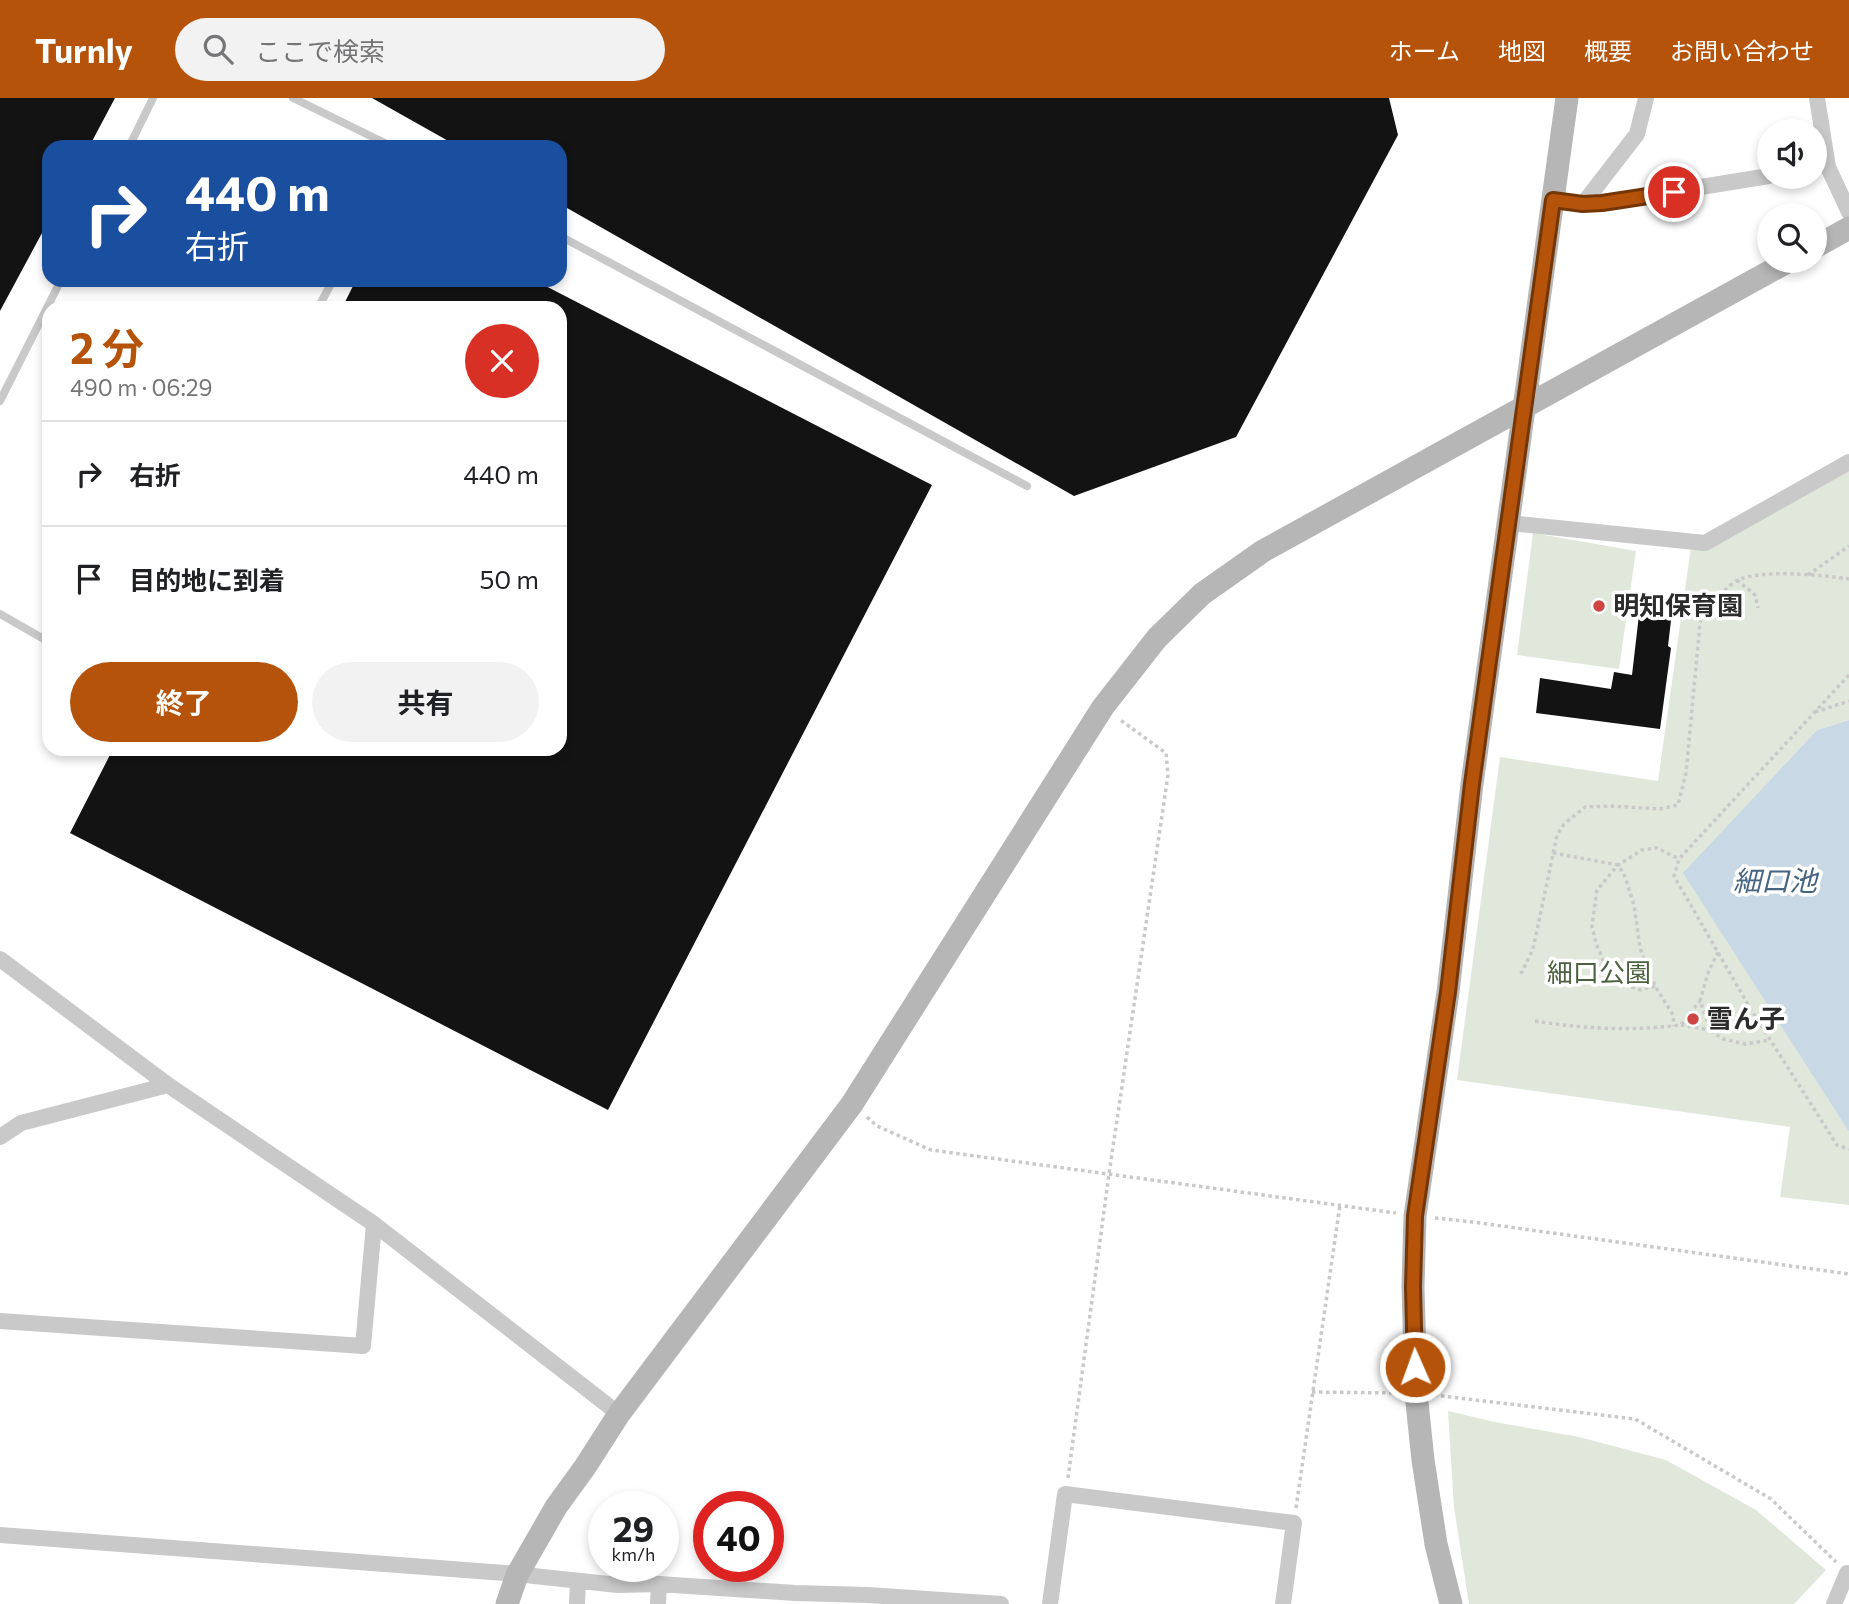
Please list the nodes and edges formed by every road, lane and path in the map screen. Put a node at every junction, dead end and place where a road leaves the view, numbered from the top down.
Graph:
1 (153, 98) edge
2 (293, 98) edge
3 (1567, 98) edge
4 (1646, 98) edge
5 (1816, 98) edge
6 (1818, 119) edge
7 (132, 140) edge
8 (379, 140) edge
9 (1827, 177) edge
10 (1757, 178) edge
11 (1553, 200) junction
12 (1583, 204) junction
13 (1849, 212) edge
14 (1849, 228) edge
15 (567, 240) edge
16 (1827, 240) edge
17 (1767, 273) edge
18 (42, 318) edge
19 (0, 401) edge
20 (1525, 406) junction
21 (1849, 462) edge
22 (1027, 486) dead end
23 (1509, 523) junction
24 (1849, 546) edge
25 (1808, 575) junction
26 (1849, 579) edge
27 (1737, 580) junction
28 (1758, 608) dead end
29 (0, 614) edge
30 (42, 638) edge
31 (1849, 675) edge
32 (1849, 701) edge
33 (1102, 707) junction
34 (1814, 713) junction
35 (1553, 853) junction
36 (1679, 859) junction
37 (1618, 864) junction
38 (1718, 952) junction
39 (0, 959) edge
40 (1606, 964) junction
41 (1592, 970) dead end
42 (1520, 972) dead end
43 (1656, 986) junction
44 (1700, 1001) junction
45 (1535, 1021) dead end
46 (1681, 1025) junction
47 (1674, 1026) junction
48 (1711, 1031) junction
49 (1770, 1040) junction
50 (168, 1085) junction
51 (852, 1104) junction
52 (0, 1137) edge
53 (1849, 1149) edge
54 (1109, 1174) junction
55 (1340, 1205) junction
56 (1415, 1216) junction
57 (374, 1224) junction
58 (1849, 1274) edge
59 (0, 1321) edge
60 (1312, 1392) junction
61 (1416, 1393) junction
62 (619, 1414) junction
63 (1065, 1494) junction
64 (1294, 1523) junction
65 (0, 1535) edge
66 (1848, 1574) edge
67 (517, 1575) junction
68 (578, 1581) junction
69 (659, 1584) junction
70 (795, 1599) edge
71 (507, 1604) edge
72 (577, 1604) edge
73 (658, 1604) edge
74 (1001, 1604) edge
75 (1050, 1604) edge
76 (1283, 1604) edge
77 (1451, 1604) edge
78 (1834, 1604) edge

1 - 7 lane
2 - 8 lane
3 - 11 street
4 - 12 street
5 - 6 street
9 - 13 street
10 - 12 street
11 - 12 street
11 - 20 street
14 - 16 street
15 - 22 lane
17 - 20 street
18 - 19 lane
20 - 23 street
20 - 33 street
21 - 23 street
23 - 56 street
24 - 25 path
25 - 26 path
25 - 27 path
27 - 28 path
27 - 35 path
29 - 30 lane
31 - 34 path
32 - 34 path
33 - 51 street
33 - 54 path
34 - 36 path
35 - 37 path
35 - 42 path
36 - 37 path
36 - 38 path
37 - 40 path
37 - 43 path
38 - 44 path
38 - 49 path
39 - 50 street
40 - 41 path
40 - 43 path
43 - 47 path
44 - 46 path
44 - 48 path
45 - 47 path
46 - 47 path
46 - 48 path
48 - 49 path
49 - 53 path
50 - 52 street
50 - 57 street
51 - 54 path
51 - 62 street
54 - 55 path
54 - 63 path
55 - 56 path
55 - 60 path
56 - 58 path
56 - 61 street
57 - 59 street
57 - 62 street
60 - 61 path
60 - 64 path
61 - 66 path
61 - 77 street
62 - 67 street
63 - 64 street
63 - 75 street
64 - 76 street
65 - 67 street
66 - 78 street
67 - 68 street
67 - 71 street
68 - 69 street
68 - 72 street
69 - 70 street
69 - 73 street
70 - 74 street

